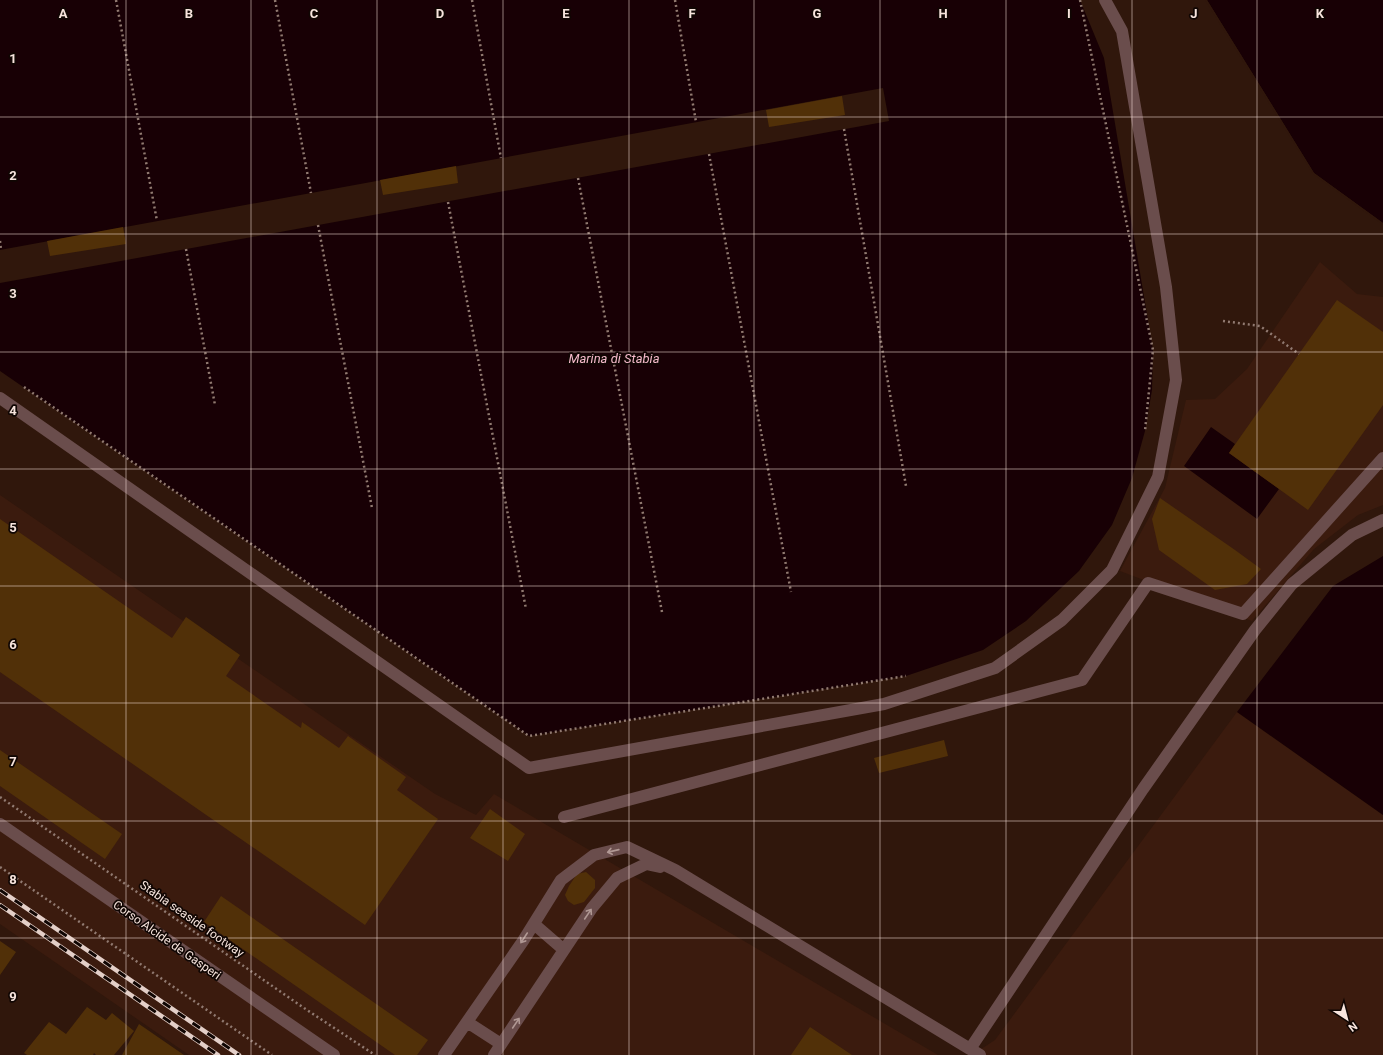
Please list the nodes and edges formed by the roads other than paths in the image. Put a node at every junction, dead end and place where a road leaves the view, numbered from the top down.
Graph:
1 (1105, 0) edge
2 (0, 398) edge
3 (1383, 458) edge
4 (1383, 520) edge
5 (564, 817) dead end
6 (0, 824) edge
7 (675, 870) junction
8 (534, 924) junction
9 (564, 950) junction
10 (467, 1022) junction
11 (501, 1044) junction
12 (970, 1049) junction
13 (334, 1055) edge
14 (444, 1055) edge
15 (494, 1055) edge
16 (980, 1055) edge

1 - 2 street
3 - 5 street
4 - 12 street
6 - 13 street, Corso Alcide de Gasperi
7 -> 8 street
9 -> 7 street
7 - 12 street
8 - 9 street
8 -> 10 street
11 -> 9 street
10 - 11 street
10 - 14 street
11 - 15 street
12 - 16 street

